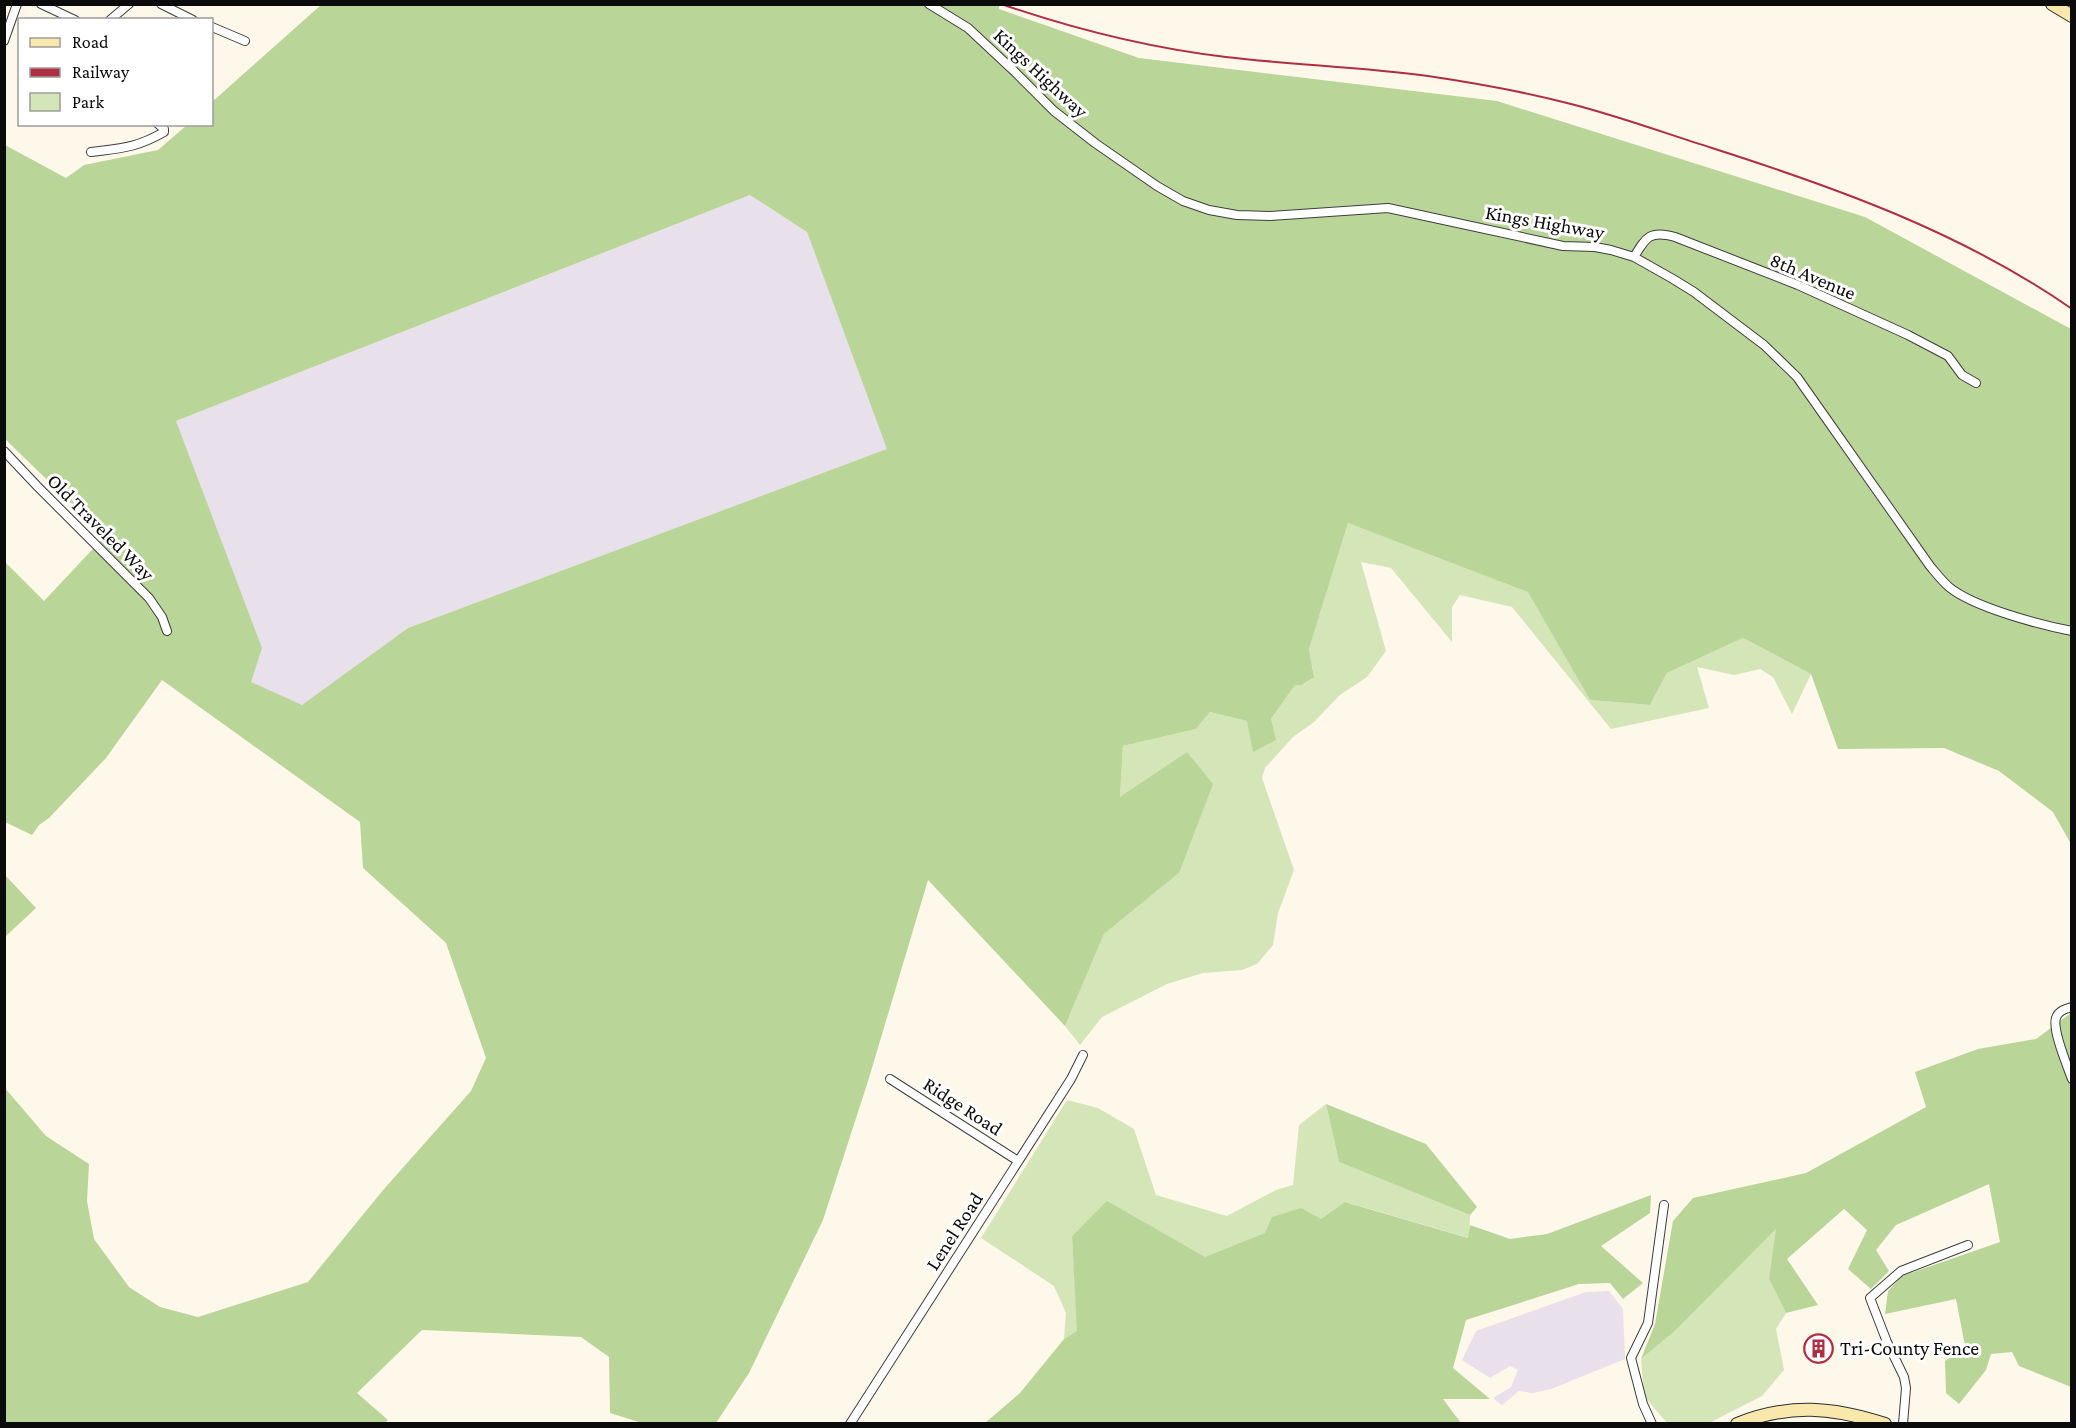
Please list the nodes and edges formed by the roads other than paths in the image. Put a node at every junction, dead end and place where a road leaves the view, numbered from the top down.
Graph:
1 (17, 4) edge
2 (42, 4) edge
3 (129, 4) edge
4 (161, 4) edge
5 (929, 4) edge
6 (2052, 4) edge
7 (2072, 16) edge
8 (71, 18) edge
9 (112, 18) edge
10 (189, 18) edge
11 (213, 27) edge
12 (4, 41) edge
13 (245, 41) dead end
14 (160, 126) edge
15 (91, 152) dead end
16 (1634, 257) junction
17 (1976, 383) dead end
18 (4, 451) edge
19 (2072, 631) edge
20 (167, 632) dead end
21 (2072, 1007) edge
22 (1083, 1055) dead end
23 (2072, 1078) edge
24 (890, 1079) dead end
25 (1018, 1161) junction
26 (1664, 1205) dead end
27 (1968, 1245) dead end
28 (850, 1424) edge
29 (1652, 1424) edge
30 (1737, 1424) edge
31 (1885, 1424) edge
32 (1903, 1424) edge

1 - 12 street
2 - 8 street
3 - 9 street
4 - 10 street
5 - 16 street, Kings Highway
6 - 7 main road
11 - 13 street
14 - 15 street
16 - 17 street, 8th Avenue
16 - 19 street, Kings Highway
18 - 20 street, Old Traveled Way
21 - 23 street
22 - 25 street, Lenel Road
24 - 25 street, Ridge Road
25 - 28 street, Lenel Road
26 - 29 street
27 - 32 street
30 - 31 main road

